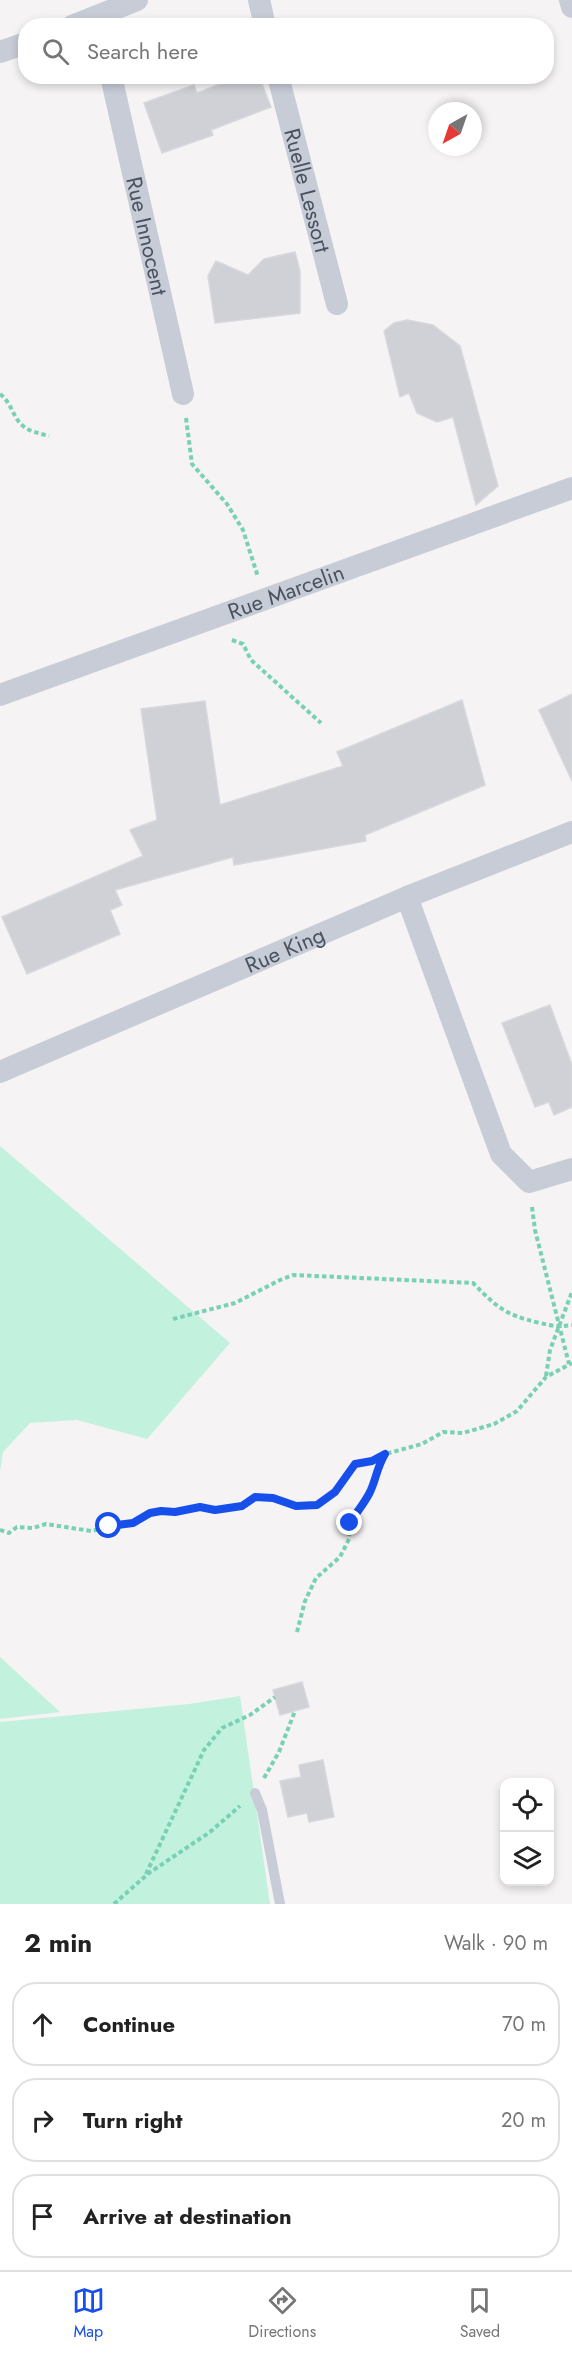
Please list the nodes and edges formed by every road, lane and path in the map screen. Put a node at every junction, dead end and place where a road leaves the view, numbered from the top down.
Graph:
1 (137, 0) edge
2 (258, 0) edge
3 (570, 0) edge
4 (572, 7) edge
5 (104, 18) edge
6 (263, 18) edge
7 (18, 46) edge
8 (0, 52) edge
9 (113, 84) edge
10 (280, 84) edge
11 (337, 304) dead end
12 (0, 394) edge
13 (183, 394) joint
14 (48, 436) dead end
15 (572, 488) edge
16 (269, 598) junction
17 (214, 617) junction
18 (0, 695) edge
19 (321, 723) dead end
20 (572, 832) edge
21 (407, 897) junction
22 (0, 1072) edge
23 (572, 1168) edge
24 (530, 1182) junction
25 (572, 1292) edge
26 (173, 1319) dead end
27 (572, 1325) edge
28 (560, 1328) junction
29 (571, 1363) edge
30 (546, 1377) junction
31 (385, 1454) junction
32 (0, 1530) edge
33 (297, 1632) dead end
34 (275, 1697) dead end
35 (296, 1711) dead end
36 (255, 1793) junction
37 (144, 1878) junction
38 (114, 1904) edge
39 (280, 1904) edge

1 - 5 street
2 - 6 street
3 - 4 street
7 - 8 street
9 - 13 street, Rue Innocent
10 - 11 street, Ruelle Lessort
12 - 14 path
13 - 16 path
15 - 16 street, Rue Marcelin
16 - 17 street, Rue Marcelin
17 - 18 street, Rue Marcelin
17 - 19 path
20 - 21 street, Rue King
21 - 22 street, Rue King
21 - 24 street
23 - 24 street
24 - 28 path
25 - 28 path
26 - 28 path
27 - 28 path
28 - 29 path
28 - 30 path
29 - 30 path
30 - 31 path
31 - 32 path
31 - 33 path
34 - 37 path
35 - 36 path
36 - 37 path
36 - 39 lane
37 - 38 path

